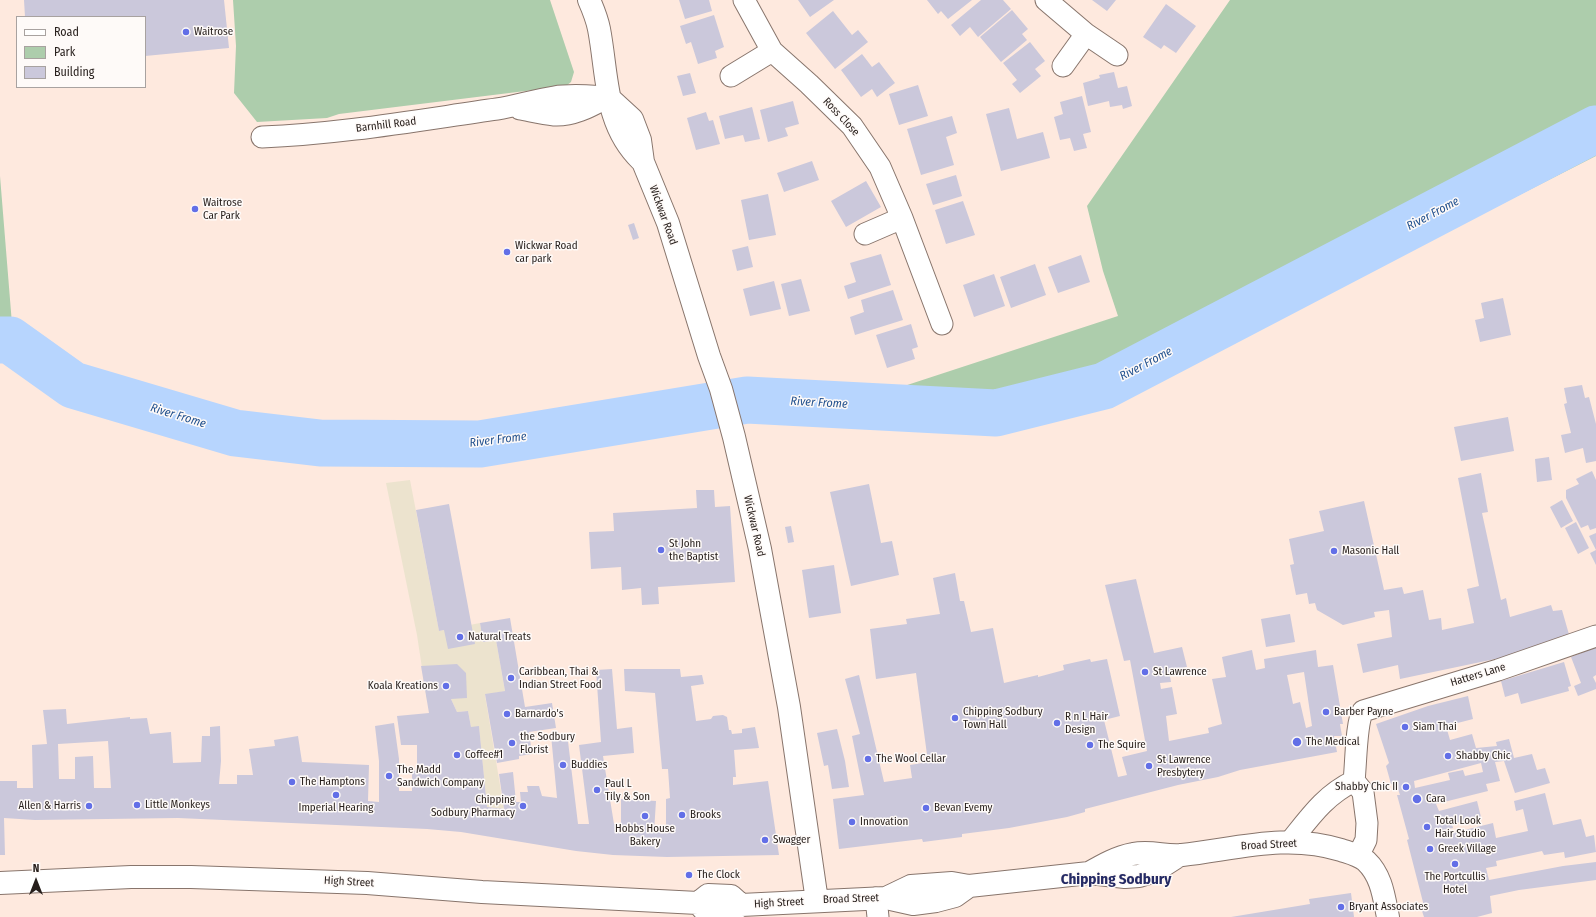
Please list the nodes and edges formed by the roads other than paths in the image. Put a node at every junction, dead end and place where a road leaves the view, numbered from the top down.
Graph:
1 (589, 0) edge
2 (744, 0) edge
3 (1046, 0) edge
4 (1086, 34) junction
5 (772, 51) junction
6 (1117, 55) dead end
7 (1063, 66) dead end
8 (731, 76) dead end
9 (608, 97) junction
10 (262, 137) dead end
11 (902, 218) junction
12 (865, 234) dead end
13 (942, 324) dead end
14 (1596, 636) edge
15 (1354, 781) junction
16 (1290, 842) junction
17 (1358, 856) junction
18 (0, 883) edge
19 (817, 901) junction
20 (880, 904) edge
21 (1388, 917) edge

1 - 9 main road, Wickwar Road
2 - 5 street, Ross Close
3 - 4 street
4 - 6 street
4 - 7 street
5 - 8 street
5 - 11 street, Ross Close
9 - 10 street, Barnhill Road
9 - 19 main road, Wickwar Road
11 - 12 street
11 - 13 street, Ross Close
14 - 15 street, Hatters Lane
15 - 16 street
15 - 17 street
16 - 17 main road, Broad Street
16 - 20 main road, Broad Street
17 - 21 main road
18 - 19 main road, High Street
19 - 20 main road, Broad Street

